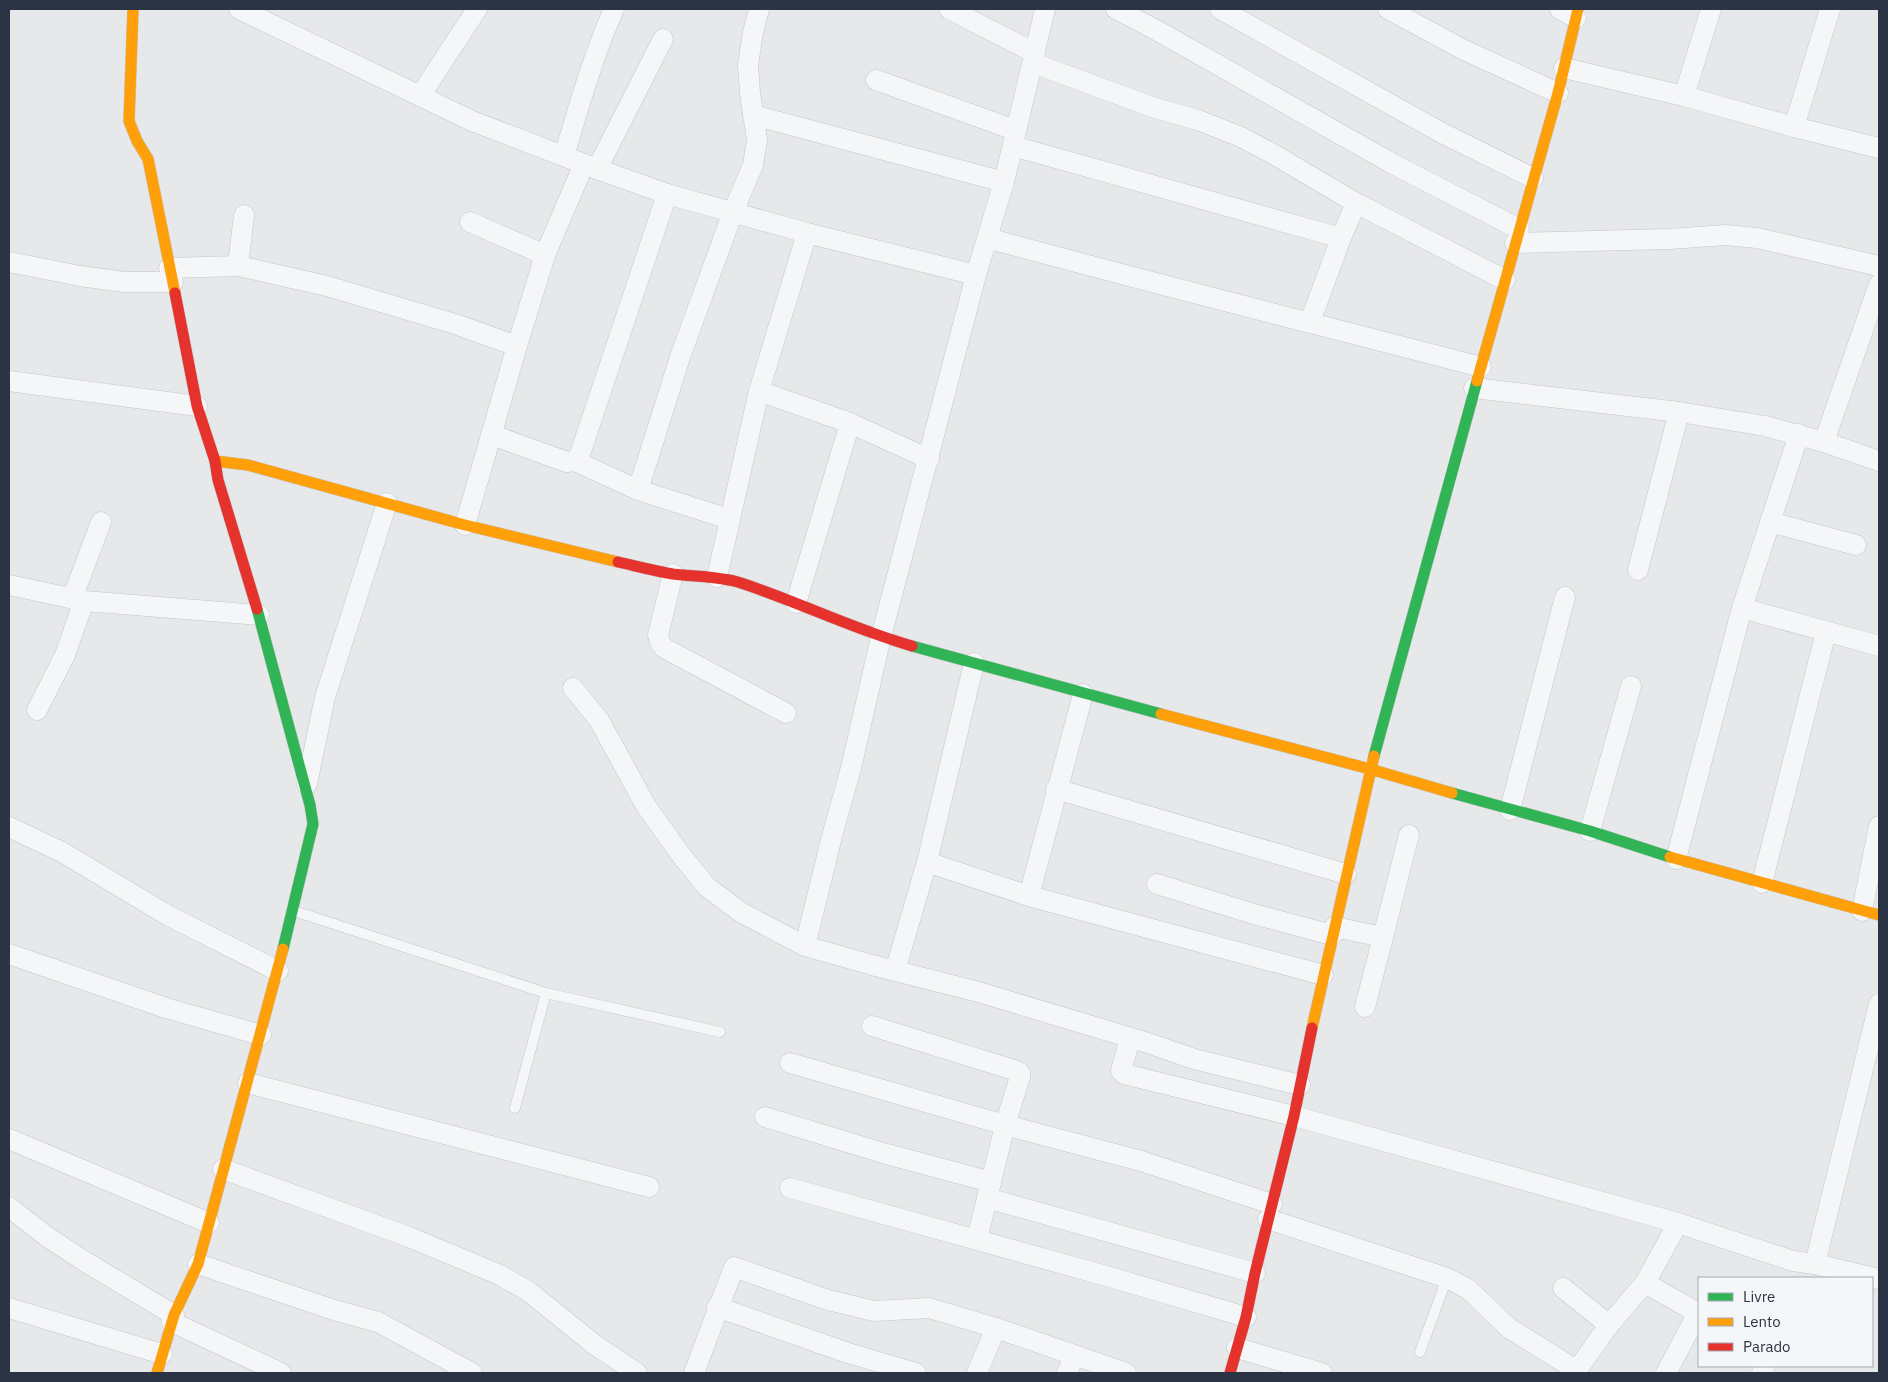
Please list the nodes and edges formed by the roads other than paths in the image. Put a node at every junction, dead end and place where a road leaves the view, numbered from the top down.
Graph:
1 (133, 9) edge
2 (239, 9) edge
3 (477, 9) edge
4 (614, 9) edge
5 (759, 9) edge
6 (949, 9) edge
7 (1045, 9) edge
8 (1116, 9) edge
9 (1220, 9) edge
10 (1388, 9) edge
11 (1711, 9) edge
12 (1830, 9) edge
13 (1571, 12) edge
14 (663, 39) dead end
15 (1034, 58) junction
16 (1564, 68) junction
17 (876, 80) dead end
18 (1558, 93) junction
19 (420, 96) junction
20 (1684, 96) junction
21 (753, 115) junction
22 (1794, 127) junction
23 (1014, 138) junction
24 (1879, 148) edge
25 (564, 156) junction
26 (590, 167) junction
27 (1532, 178) junction
28 (1004, 182) junction
29 (667, 194) junction
30 (1356, 203) junction
31 (733, 212) junction
32 (244, 215) dead end
33 (470, 222) dead end
34 (807, 233) junction
35 (1517, 236) junction
36 (987, 238) junction
37 (1341, 238) junction
38 (545, 255) junction
39 (9, 262) edge
40 (238, 266) junction
41 (1879, 266) edge
42 (171, 275) junction
43 (976, 275) junction
44 (1505, 280) junction
45 (1879, 284) edge
46 (1310, 322) junction
47 (517, 346) junction
48 (1480, 367) junction
49 (9, 381) edge
50 (1474, 388) junction
51 (760, 391) junction
52 (197, 406) junction
53 (1679, 412) junction
54 (850, 423) junction
55 (1799, 434) junction
56 (492, 435) junction
57 (1824, 442) junction
58 (929, 459) junction
59 (215, 461) junction
60 (575, 461) junction
61 (1879, 461) edge
62 (638, 490) junction
63 (387, 503) junction
64 (729, 519) junction
65 (100, 522) dead end
66 (1770, 522) junction
67 (465, 525) junction
68 (1856, 545) dead end
69 (1638, 570) dead end
70 (673, 574) junction
71 (717, 577) junction
72 (9, 585) edge
73 (1565, 597) dead end
74 (78, 600) junction
75 (796, 603) junction
76 (1742, 608) junction
77 (259, 615) junction
78 (1826, 632) junction
79 (881, 637) junction
80 (1879, 646) edge
81 (974, 663) junction
82 (1631, 686) dead end
83 (573, 688) dead end
84 (1083, 694) junction
85 (37, 710) dead end
86 (786, 713) dead end
87 (1370, 769) junction
88 (1056, 789) junction
89 (305, 791) junction
90 (1510, 810) junction
91 (1879, 826) edge
92 (9, 827) edge
93 (1590, 832) junction
94 (1409, 835) dead end
95 (1676, 859) junction
96 (927, 862) junction
97 (1346, 874) junction
98 (1762, 883) junction
99 (1157, 884) dead end
100 (1029, 896) junction
101 (293, 911) junction
102 (1870, 913) edge
103 (1333, 931) junction
104 (1383, 937) junction
105 (805, 946) junction
106 (9, 954) edge
107 (278, 970) junction
108 (895, 971) junction
109 (1323, 975) junction
110 (546, 993) junction
111 (1879, 1004) edge
112 (1365, 1007) dead end
113 (872, 1026) dead end
114 (720, 1032) dead end
115 (261, 1035) junction
116 (1130, 1038) junction
117 (790, 1062) dead end
118 (248, 1083) junction
119 (1300, 1085) junction
120 (514, 1108) dead end
121 (1294, 1116) junction
122 (765, 1117) dead end
123 (1005, 1125) junction
124 (9, 1139) edge
125 (224, 1169) junction
126 (649, 1187) dead end
127 (790, 1188) dead end
128 (989, 1190) junction
129 (9, 1207) edge
130 (1270, 1211) junction
131 (209, 1223) junction
132 (1678, 1223) junction
133 (977, 1239) junction
134 (198, 1264) junction
135 (1815, 1264) junction
136 (1791, 1270) edge
137 (1255, 1274) junction
138 (1870, 1277) edge
139 (1447, 1278) junction
140 (1645, 1283) junction
141 (1563, 1288) dead end
142 (717, 1307) junction
143 (9, 1308) edge
144 (1246, 1317) junction
145 (173, 1319) junction
146 (1609, 1325) junction
147 (996, 1328) junction
148 (1237, 1348) junction
149 (1420, 1352) dead end
150 (162, 1354) junction
151 (1070, 1364) edge
152 (1575, 1372) edge
153 (157, 1373) edge
154 (281, 1373) edge
155 (472, 1373) edge
156 (637, 1373) edge
157 (694, 1373) edge
158 (916, 1373) edge
159 (978, 1373) edge
160 (1126, 1373) edge
161 (1230, 1373) edge
162 (1322, 1373) edge
163 (1666, 1373) edge

1 - 42 street
2 - 19 street
3 - 19 street
4 - 25 street
5 - 21 street
6 - 15 street
7 - 15 street
8 - 35 street
9 - 27 street
10 - 18 street
11 - 20 street
12 - 22 street
13 - 16 street
14 - 26 street
15 - 23 street
15 - 30 street
16 - 18 street
16 - 20 street
17 - 23 street
18 - 27 street
19 - 25 street
20 - 22 street
21 - 28 street
21 - 31 street
22 - 24 street
23 - 28 street
23 - 37 street
25 - 26 street
26 - 29 street
26 - 38 street
27 - 35 street
28 - 36 street
29 - 31 street
29 - 60 street
30 - 37 street
30 - 44 street
31 - 34 street
31 - 62 street
32 - 40 street
33 - 38 street
34 - 43 street
34 - 51 street
35 - 41 street
35 - 44 street
36 - 43 street
36 - 46 street
37 - 46 street
38 - 47 street
39 - 42 street
40 - 42 street
40 - 47 street
42 - 52 street
43 - 58 street
44 - 48 street
45 - 57 street
46 - 48 street
47 - 56 street
48 - 50 street
49 - 52 street
50 - 53 street
50 - 87 street
51 - 54 street
51 - 64 street
52 - 59 street
53 - 55 street
53 - 69 street
54 - 58 street
54 - 75 street
55 - 57 street
55 - 66 street
56 - 60 street
56 - 67 street
57 - 61 street
58 - 79 street
59 - 63 street
59 - 77 street
60 - 62 street
62 - 64 street
63 - 67 street
63 - 89 street
64 - 71 street
65 - 74 street
66 - 68 street
66 - 76 street
67 - 70 street
70 - 71 street
70 - 86 street
71 - 75 street
72 - 74 street
73 - 90 street
74 - 77 street
74 - 85 street
75 - 79 street
76 - 78 street
76 - 95 street
77 - 89 street
78 - 80 street
78 - 98 street
79 - 81 street
79 - 105 street
81 - 84 street
81 - 96 street
82 - 93 street
83 - 105 street
84 - 87 street
84 - 88 street
87 - 90 street
87 - 97 street
88 - 97 street
88 - 100 street
89 - 101 street
90 - 93 street
91 - 102 street
92 - 107 street
93 - 95 street
94 - 104 street
95 - 98 street
96 - 100 street
96 - 108 street
97 - 103 street
98 - 102 street
99 - 103 street
100 - 109 street
101 - 107 street
101 - 110 lane
103 - 104 street
103 - 109 street
104 - 112 street
105 - 108 street
106 - 115 street
107 - 115 street
108 - 116 street
109 - 119 street
110 - 114 lane
110 - 120 lane
111 - 135 street
113 - 123 street
115 - 118 street
116 - 119 street
116 - 121 street
117 - 123 street
118 - 125 street
118 - 126 street
119 - 121 street
121 - 130 street
121 - 132 street
122 - 128 street
123 - 128 street
123 - 130 street
124 - 131 street
125 - 131 street
125 - 156 street
127 - 133 street
128 - 133 street
128 - 137 street
129 - 145 street
130 - 137 street
130 - 139 street
131 - 134 street
132 - 136 street
132 - 140 street
133 - 144 street
134 - 145 street
134 - 155 street
135 - 136 street
135 - 138 street
137 - 144 street
139 - 149 lane
139 - 152 street
140 - 146 street
140 - 163 street
141 - 146 street
142 - 147 street
142 - 157 street
142 - 158 street
143 - 150 street
144 - 148 street
145 - 150 street
145 - 154 street
146 - 152 street
147 - 151 street
147 - 159 street
148 - 161 street
148 - 162 street
150 - 153 street
151 - 160 street

